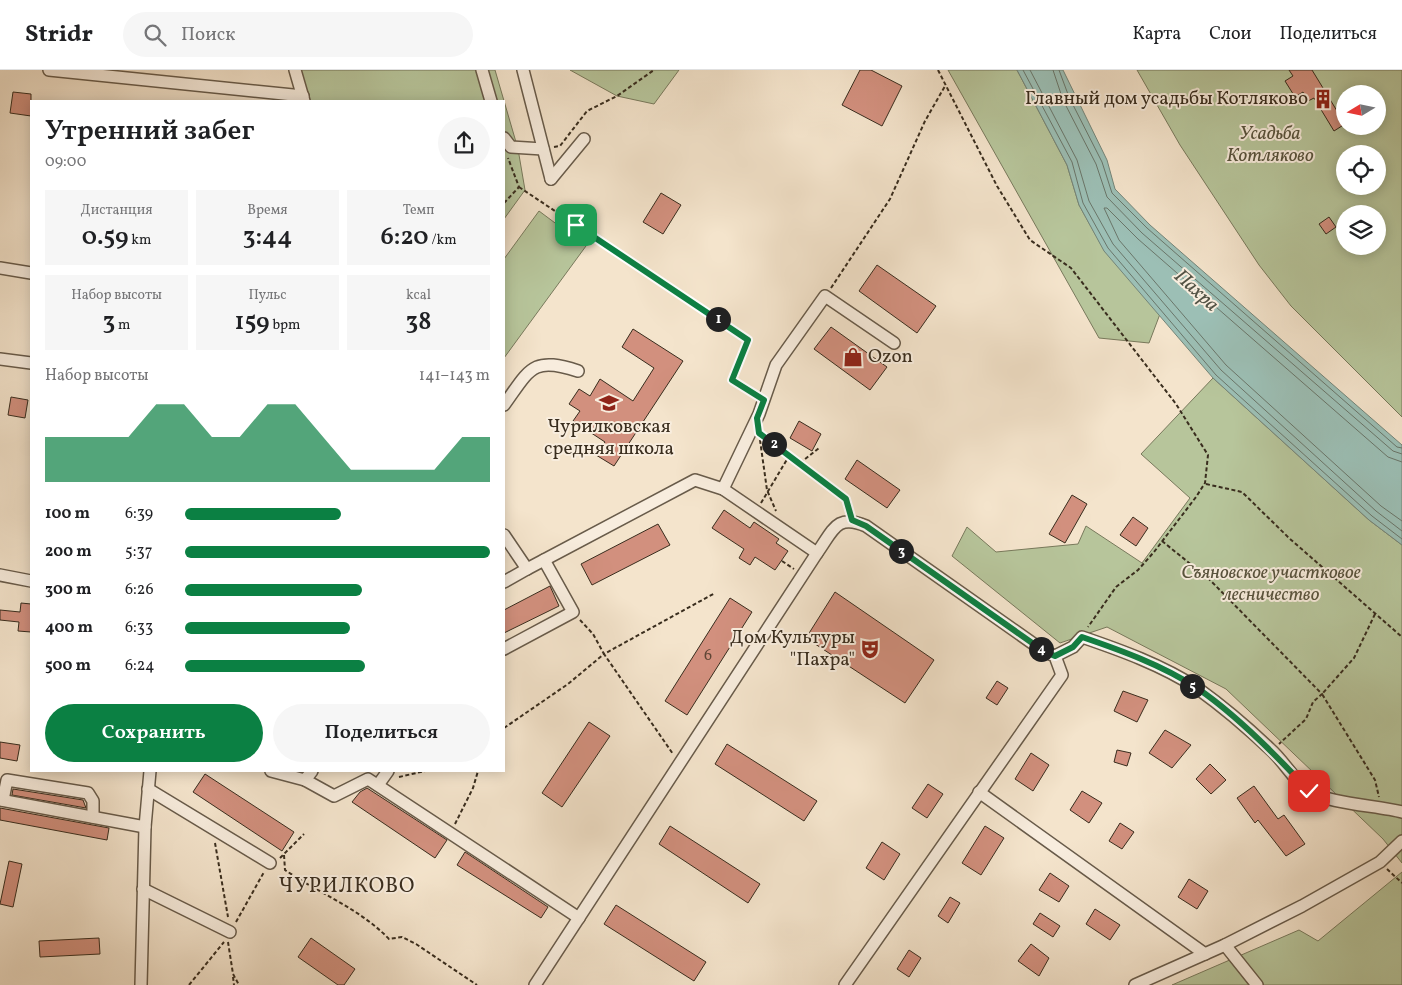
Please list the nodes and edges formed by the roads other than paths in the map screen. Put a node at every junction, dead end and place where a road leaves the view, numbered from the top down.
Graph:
1 (49, 70) edge
2 (295, 70) edge
3 (482, 70) edge
4 (522, 70) edge
5 (303, 99) edge
6 (491, 100) edge
7 (505, 139) edge
8 (584, 139) dead end
9 (544, 149) junction
10 (0, 268) edge
11 (30, 273) edge
12 (894, 343) dead end
13 (0, 359) edge
14 (30, 363) edge
15 (578, 371) dead end
16 (505, 404) edge
17 (682, 476) dead end
18 (695, 480) junction
19 (723, 489) junction
20 (505, 536) edge
21 (817, 554) junction
22 (544, 560) junction
23 (527, 569) junction
24 (0, 575) edge
25 (30, 581) edge
26 (505, 581) edge
27 (505, 648) edge
28 (1055, 656) junction
29 (150, 772) edge
30 (278, 772) edge
31 (393, 774) edge
32 (308, 776) edge
33 (4, 779) edge
34 (378, 785) junction
35 (148, 789) junction
36 (979, 792) junction
37 (2, 800) edge
38 (1402, 812) edge
39 (94, 817) junction
40 (145, 827) junction
41 (1402, 841) edge
42 (270, 863) road end
43 (143, 889) junction
44 (579, 918) junction
45 (230, 932) road end
46 (1225, 945) junction
47 (1205, 954) junction
48 (141, 985) edge
49 (536, 985) edge
50 (845, 985) edge
51 (1135, 985) edge
52 (1257, 985) edge

1 - 5 street
2 - 5 street
3 - 6 street
4 - 9 street
7 - 9 street
8 - 9 street
10 - 11 street
12 - 19 street
13 - 14 street
15 - 16 street
17 - 18 street
18 - 19 street
18 - 22 street
19 - 21 street
20 - 23 street
21 - 28 street
21 - 44 street
22 - 23 street
22 - 27 street
23 - 26 street
24 - 25 street
28 - 36 street
28 - 38 street
29 - 35 street
30 - 32 street
31 - 34 street
32 - 34 street
33 - 37 street
33 - 39 street
34 - 44 street
35 - 40 street
35 - 42 street
36 - 47 street
36 - 50 street
37 - 39 street
39 - 40 street
40 - 43 street
41 - 46 street
43 - 45 street
43 - 48 street
44 - 49 street
46 - 47 street
46 - 52 street
47 - 51 street

